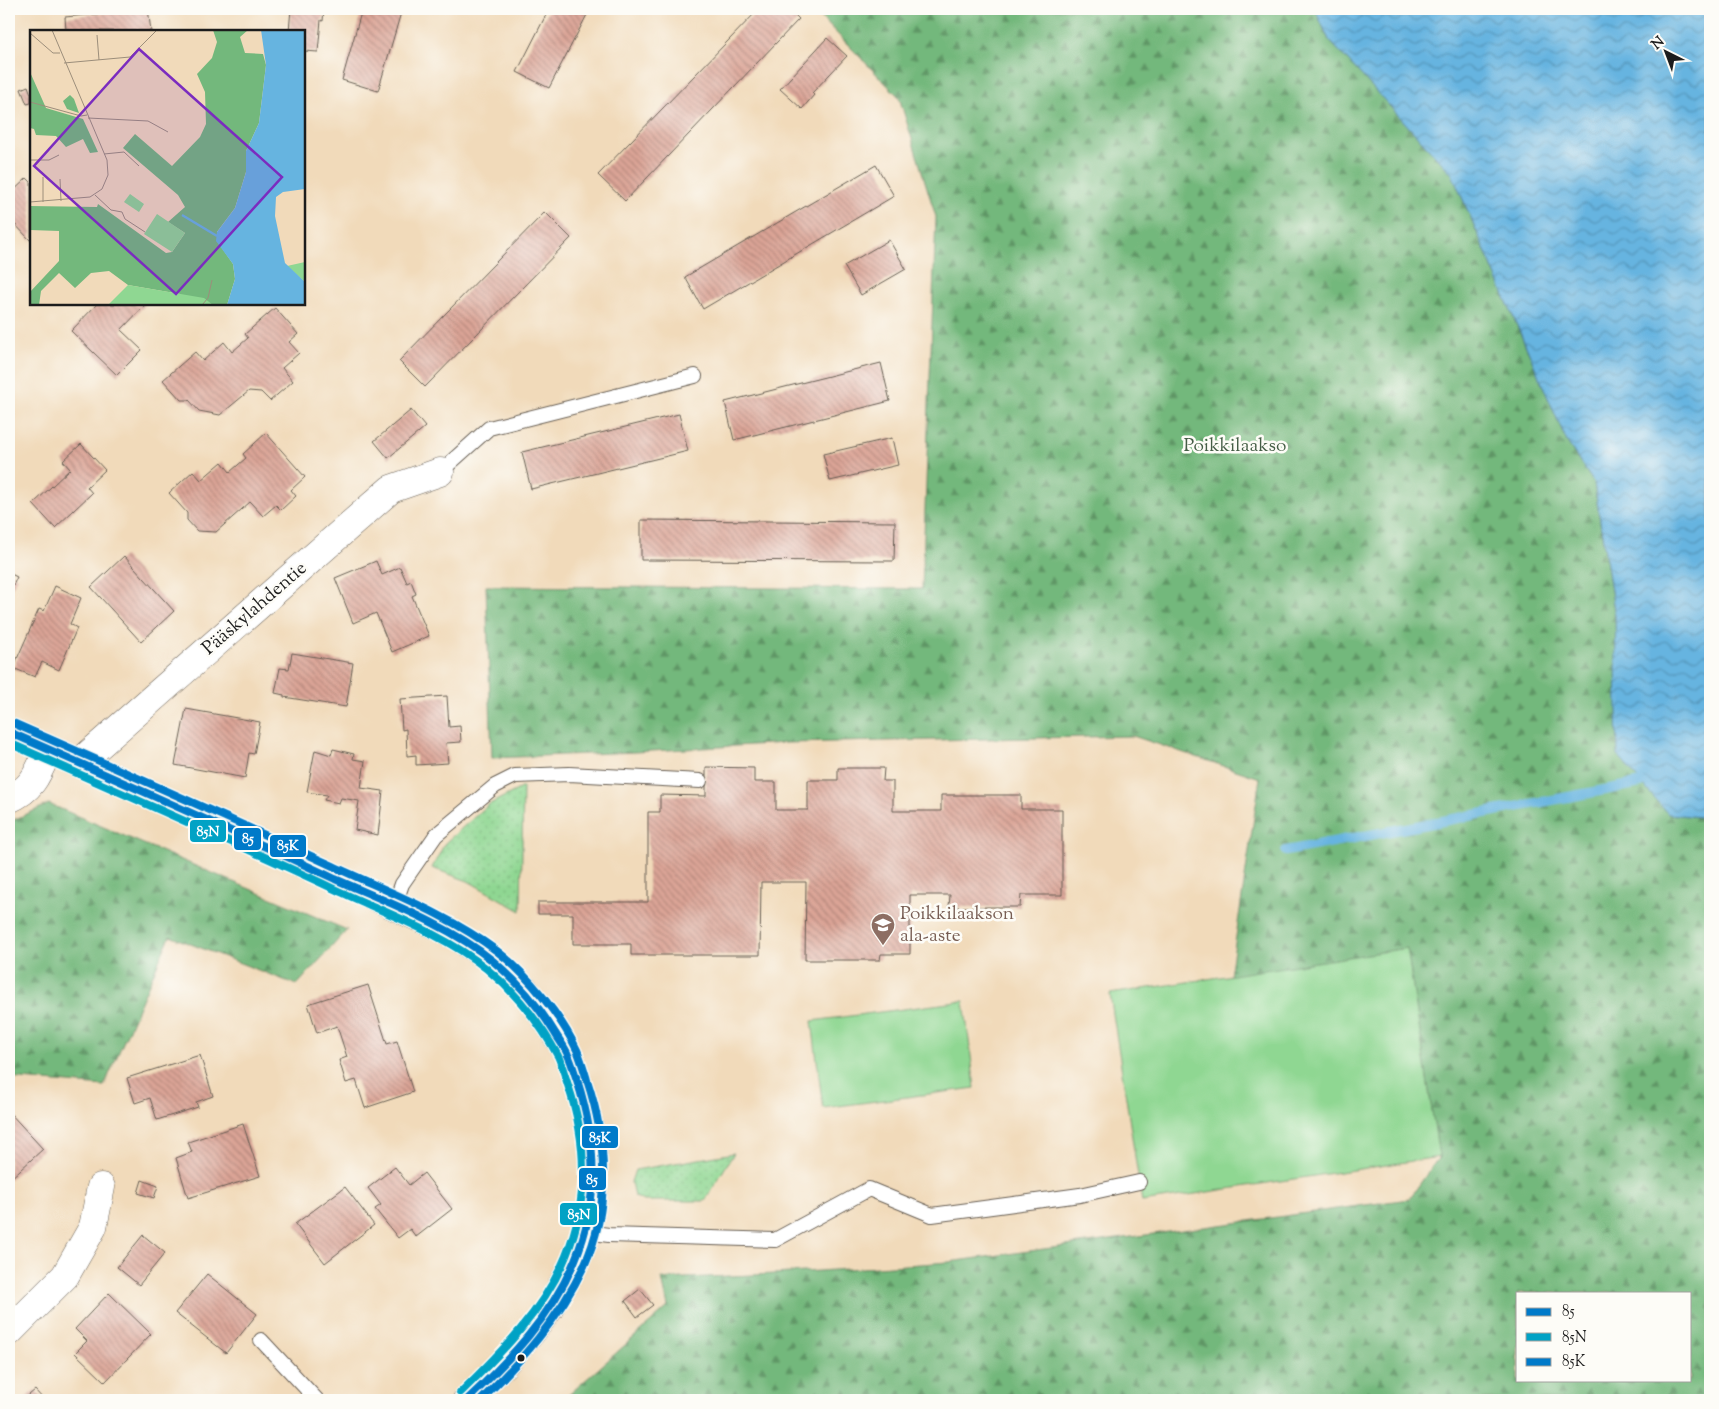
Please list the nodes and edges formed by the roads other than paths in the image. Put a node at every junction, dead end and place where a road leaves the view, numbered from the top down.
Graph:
1 (695, 376) dead end
2 (440, 472) joint
3 (9, 732) edge
4 (48, 750) junction
5 (79, 763) junction
6 (700, 781) dead end
7 (9, 799) edge
8 (394, 907) junction
9 (1139, 1182) dead end
10 (101, 1188) dead end
11 (586, 1232) junction
12 (9, 1332) edge
13 (261, 1340) dead end
14 (316, 1400) edge
15 (467, 1400) edge

1 - 2 lane
2 - 5 street, Pääskylahdentie
3 - 4 street
4 - 5 street
4 - 7 street
5 - 8 street
6 - 8 lane
8 - 11 street
9 - 11 lane
10 - 12 street
11 - 15 street
13 - 14 lane

